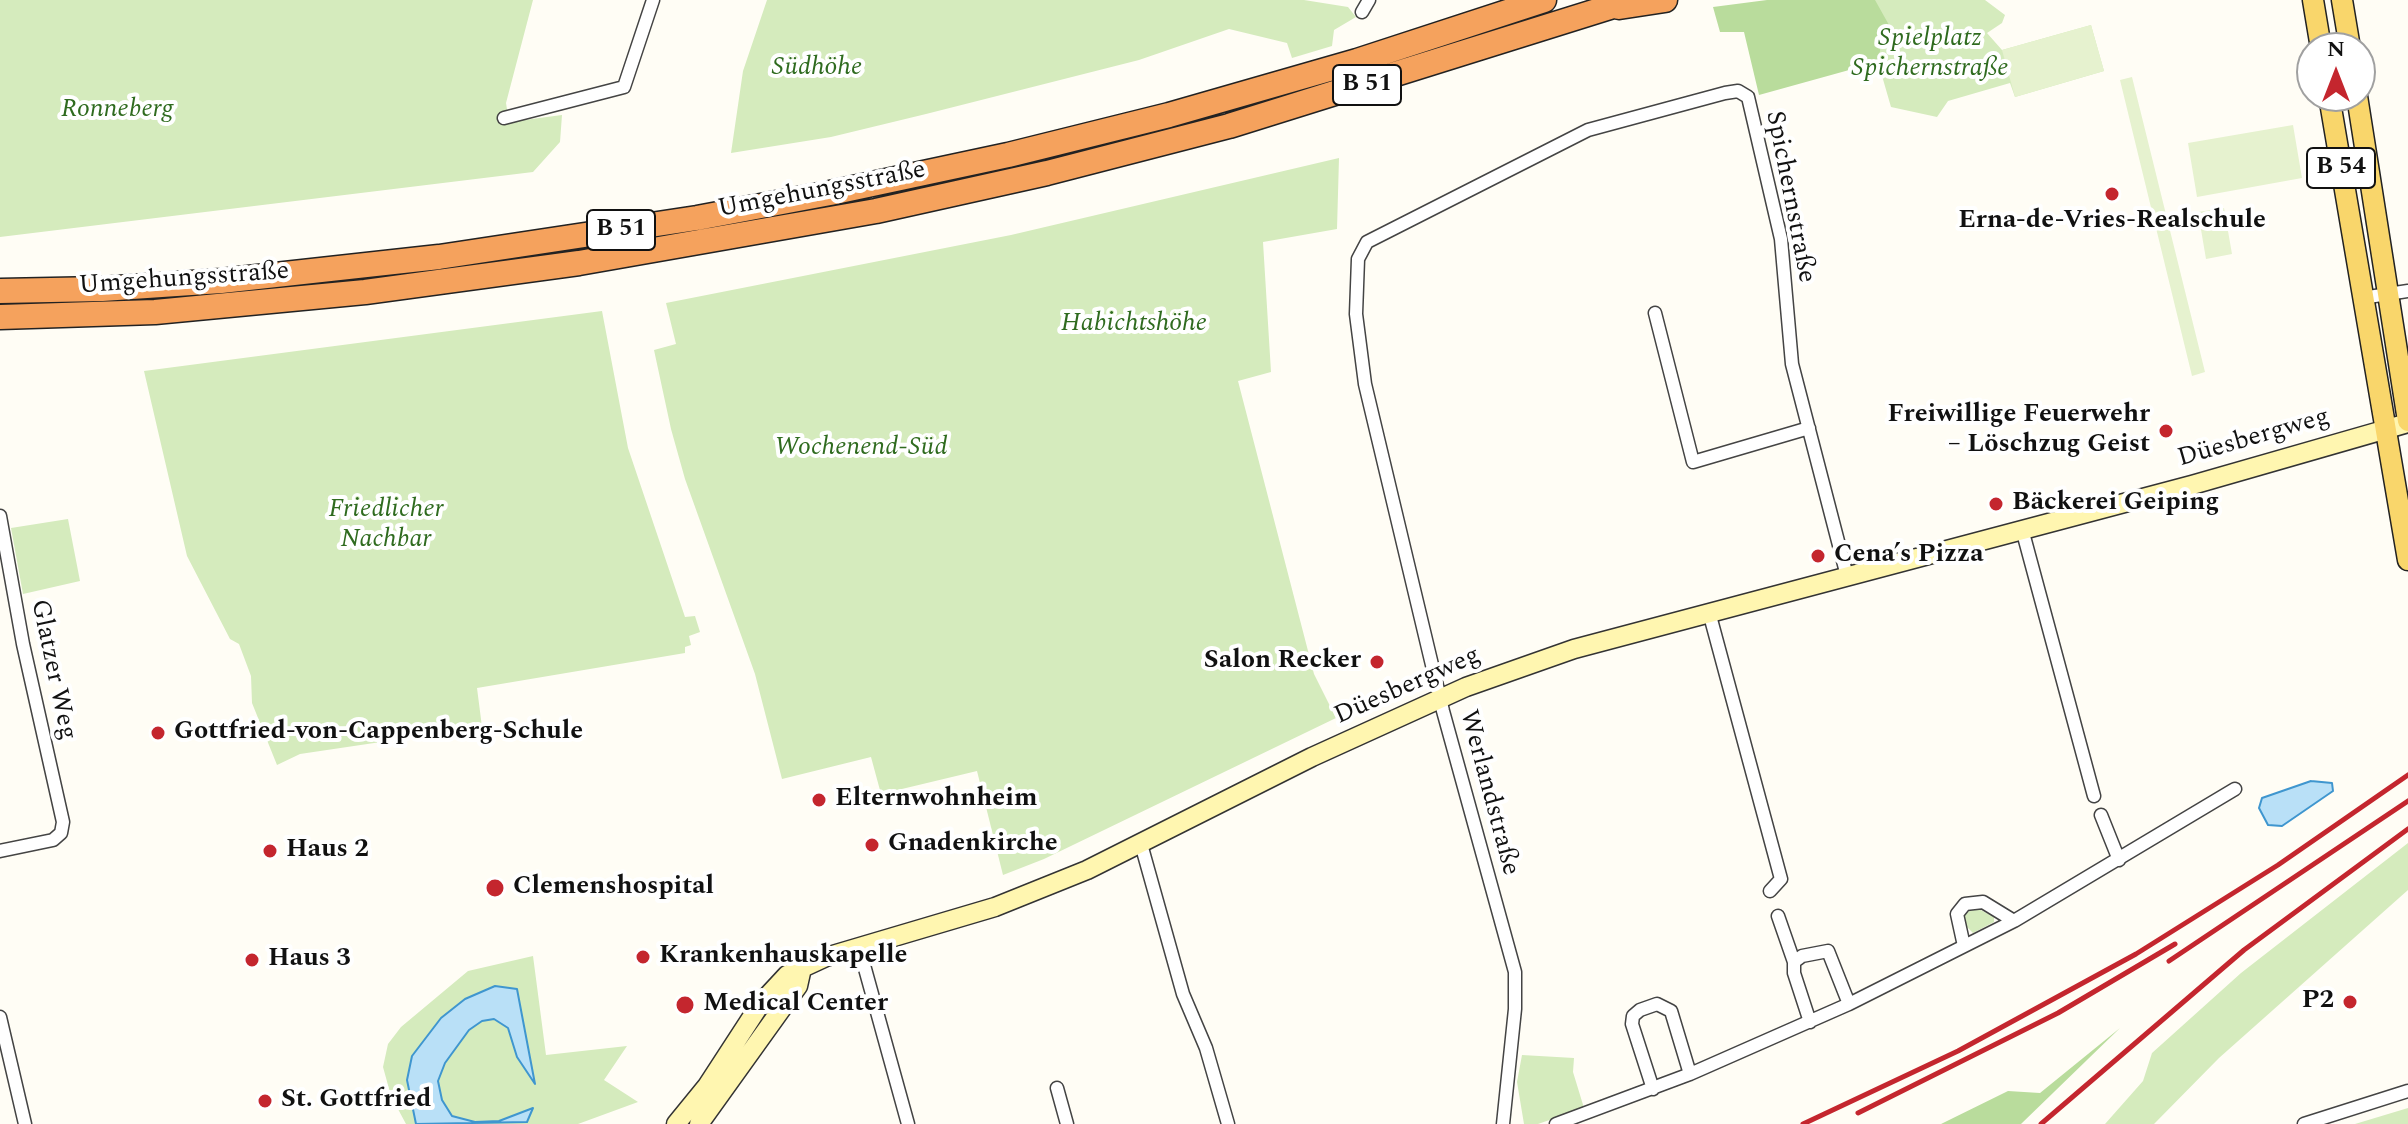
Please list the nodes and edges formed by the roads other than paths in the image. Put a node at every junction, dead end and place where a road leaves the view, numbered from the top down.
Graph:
1 (653, 0) edge
2 (1369, 0) edge
3 (1544, 0) edge
4 (1632, 0) edge
5 (1665, 0) edge
6 (2313, 0) edge
7 (2342, 0) edge
8 (1601, 10) junction
9 (1362, 12) dead end
10 (2318, 32) edge
11 (2347, 32) edge
12 (2332, 112) edge
13 (2359, 112) edge
14 (504, 118) dead end
15 (1367, 242) joint
16 (0, 291) edge
17 (2408, 291) edge
18 (2387, 294) junction
19 (2362, 298) junction
20 (1655, 313) dead end
21 (0, 317) edge
22 (2408, 422) edge
23 (1809, 428) junction
24 (2384, 429) junction
25 (0, 516) edge
26 (2022, 529) junction
27 (2408, 560) edge
28 (1847, 576) junction
29 (1709, 612) junction
30 (1440, 699) junction
31 (2235, 789) dead end
32 (2094, 796) dead end
33 (2101, 815) dead end
34 (1141, 844) junction
35 (0, 851) edge
36 (2119, 860) junction
37 (1770, 891) dead end
38 (1778, 916) dead end
39 (2014, 921) junction
40 (1964, 946) junction
41 (859, 947) junction
42 (1794, 962) junction
43 (802, 968) junction
44 (1849, 1004) junction
45 (0, 1017) edge
46 (1810, 1022) junction
47 (1690, 1074) junction
48 (1057, 1088) dead end
49 (1653, 1089) junction
50 (2408, 1091) edge
51 (25, 1124) edge
52 (676, 1124) edge
53 (699, 1124) edge
54 (908, 1124) edge
55 (1067, 1124) edge
56 (1228, 1124) edge
57 (1503, 1124) edge
58 (1556, 1124) edge
59 (2304, 1124) edge

1 - 14 street
2 - 9 street
3 - 16 highway, Umgehungsstraße / B 51
4 - 8 highway, Umgehungsstraße / B 51
5 - 8 highway
6 - 10 main road
7 - 11 main road
8 - 21 highway, Umgehungsstraße / B 51
12 - 19 main road, B 54
13 - 18 main road, B 54
15 - 23 street, Spichernstraße
15 - 30 street, Werlandstraße
17 - 18 street
18 - 19 street
18 - 22 main road, B 54
19 - 24 main road, B 54
20 - 23 street
22 - 24 street, Düesbergweg
23 - 28 street, Spichernstraße
24 - 26 street, Düesbergweg
24 - 27 main road, B 54
25 - 35 street, Glatzer Weg
26 - 28 street, Düesbergweg
26 - 32 street
28 - 29 street, Düesbergweg
29 - 30 street, Düesbergweg
29 - 37 street
30 - 34 street, Düesbergweg
30 - 57 street, Werlandstraße
31 - 36 street
33 - 36 street
34 - 41 street, Düesbergweg
34 - 56 street
36 - 39 street
38 - 42 street
39 - 40 street
39 - 40 street
40 - 44 street
41 - 43 street, Düesbergweg
41 - 54 street
42 - 44 street
42 - 46 street
43 - 52 street, Düesbergweg
43 - 53 street
44 - 46 street
45 - 51 street
46 - 47 street
47 - 49 street
47 - 49 street
48 - 55 street
49 - 58 street
50 - 59 street

